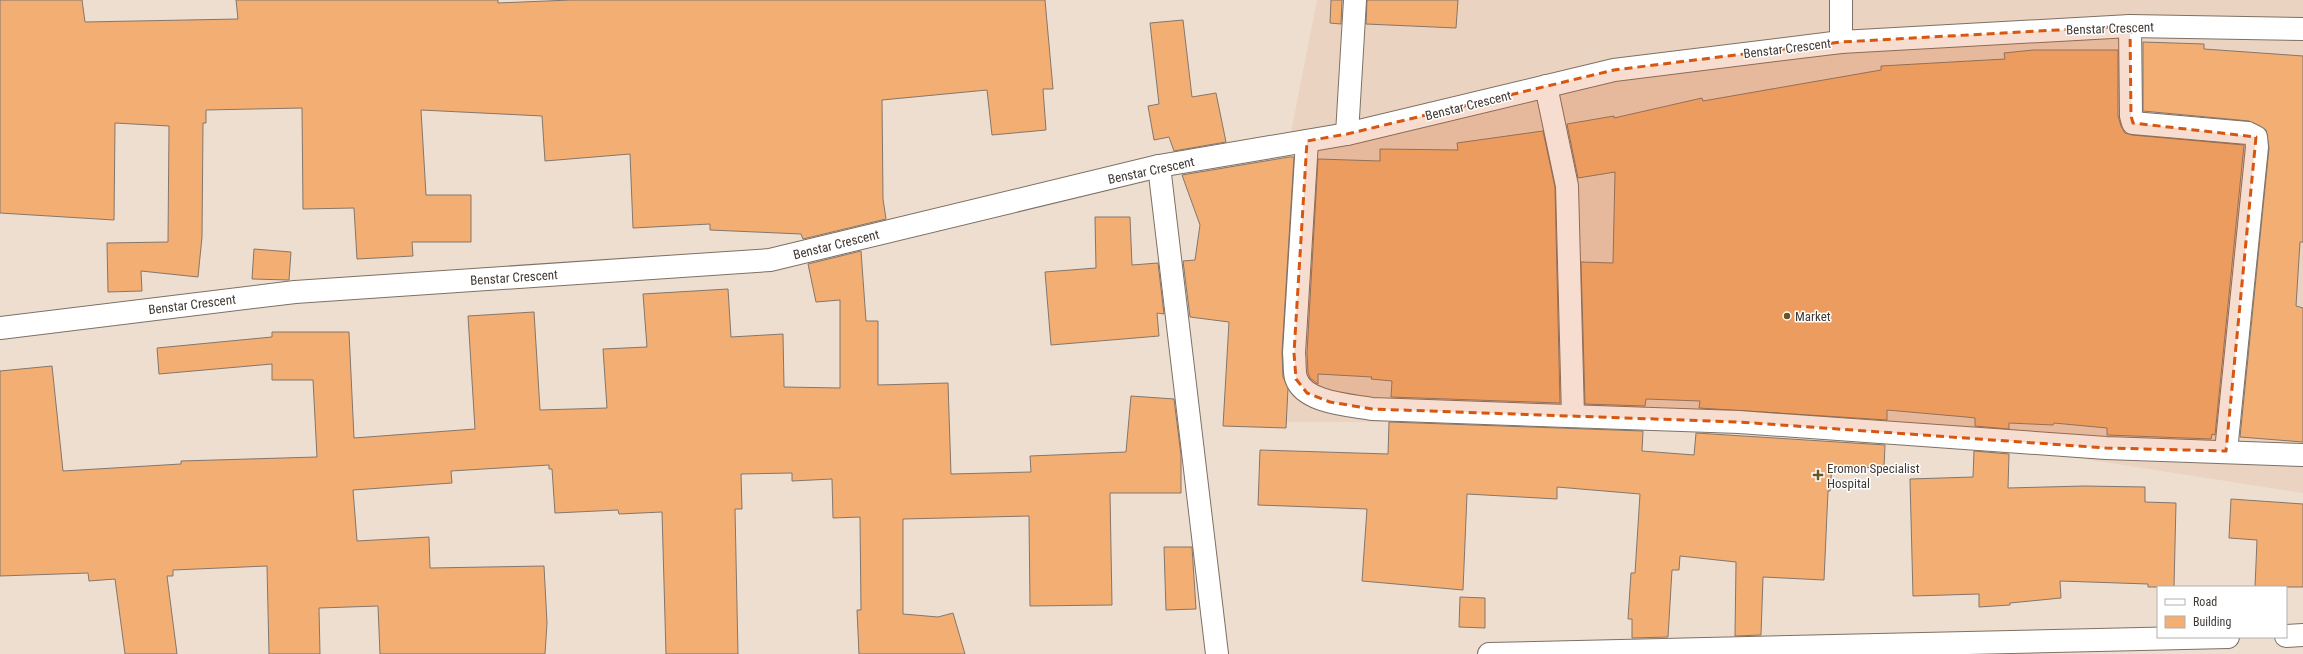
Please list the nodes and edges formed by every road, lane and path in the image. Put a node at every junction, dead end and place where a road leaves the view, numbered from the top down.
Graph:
1 (1355, 0) edge
2 (1841, 0) edge
3 (2130, 26) junction
4 (2303, 29) edge
5 (1841, 42) junction
6 (1546, 86) junction
7 (1347, 134) junction
8 (1307, 141) junction
9 (1159, 166) junction
10 (0, 328) edge
11 (1573, 416) junction
12 (2226, 451) junction
13 (2303, 455) edge
14 (2303, 635) edge
15 (2287, 636) edge
16 (2185, 638) edge
17 (1217, 654) edge
18 (1489, 654) edge

1 - 7 street
2 - 5 street
3 - 4 street, Benstar Crescent
3 - 5 street, Benstar Crescent
3 - 12 street
5 - 6 street, Benstar Crescent
6 - 7 street, Benstar Crescent
6 - 11 street
7 - 8 street, Benstar Crescent
8 - 9 street, Benstar Crescent
8 - 11 street
9 - 10 street, Benstar Crescent
9 - 17 street
11 - 12 street
12 - 13 street
14 - 15 street
16 - 18 street

